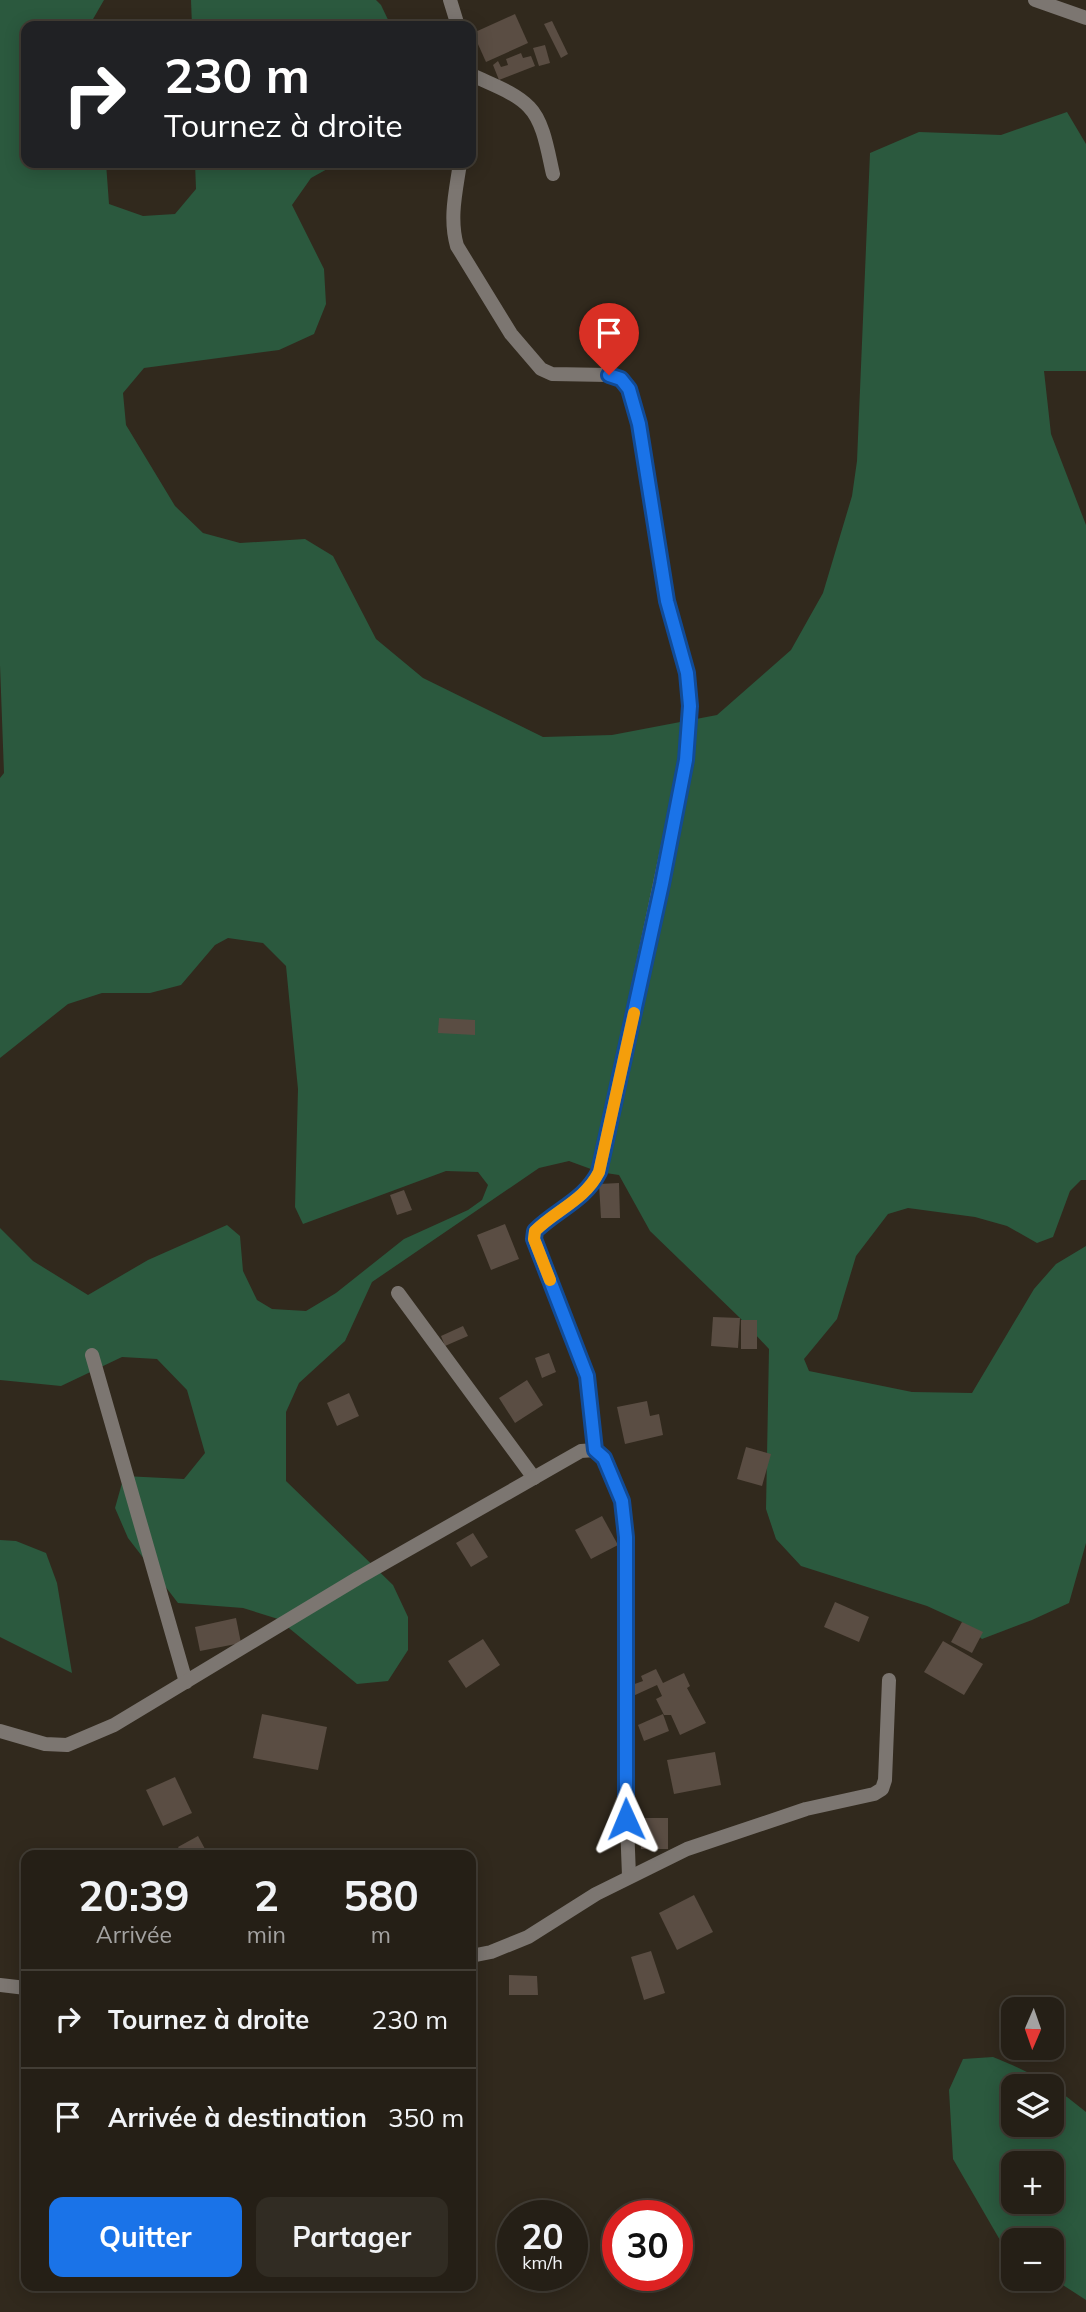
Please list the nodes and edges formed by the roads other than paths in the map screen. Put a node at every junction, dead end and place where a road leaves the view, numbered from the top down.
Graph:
1 (450, 0) edge
2 (1035, 0) edge
3 (1086, 18) edge
4 (456, 21) edge
5 (476, 78) edge
6 (459, 168) edge
7 (553, 174) dead end
8 (398, 1293) dead end
9 (92, 1355) dead end
10 (595, 1450) junction
11 (534, 1478) junction
12 (889, 1680) dead end
13 (186, 1682) junction
14 (0, 1731) edge
15 (629, 1876) junction
16 (476, 1955) edge
17 (0, 1985) edge
18 (21, 1987) edge

1 - 4 street
2 - 3 street
5 - 7 street
6 - 10 street
8 - 11 street
9 - 13 street
10 - 11 street
10 - 15 street
11 - 13 street
12 - 15 street
13 - 14 street
15 - 16 street
17 - 18 street

